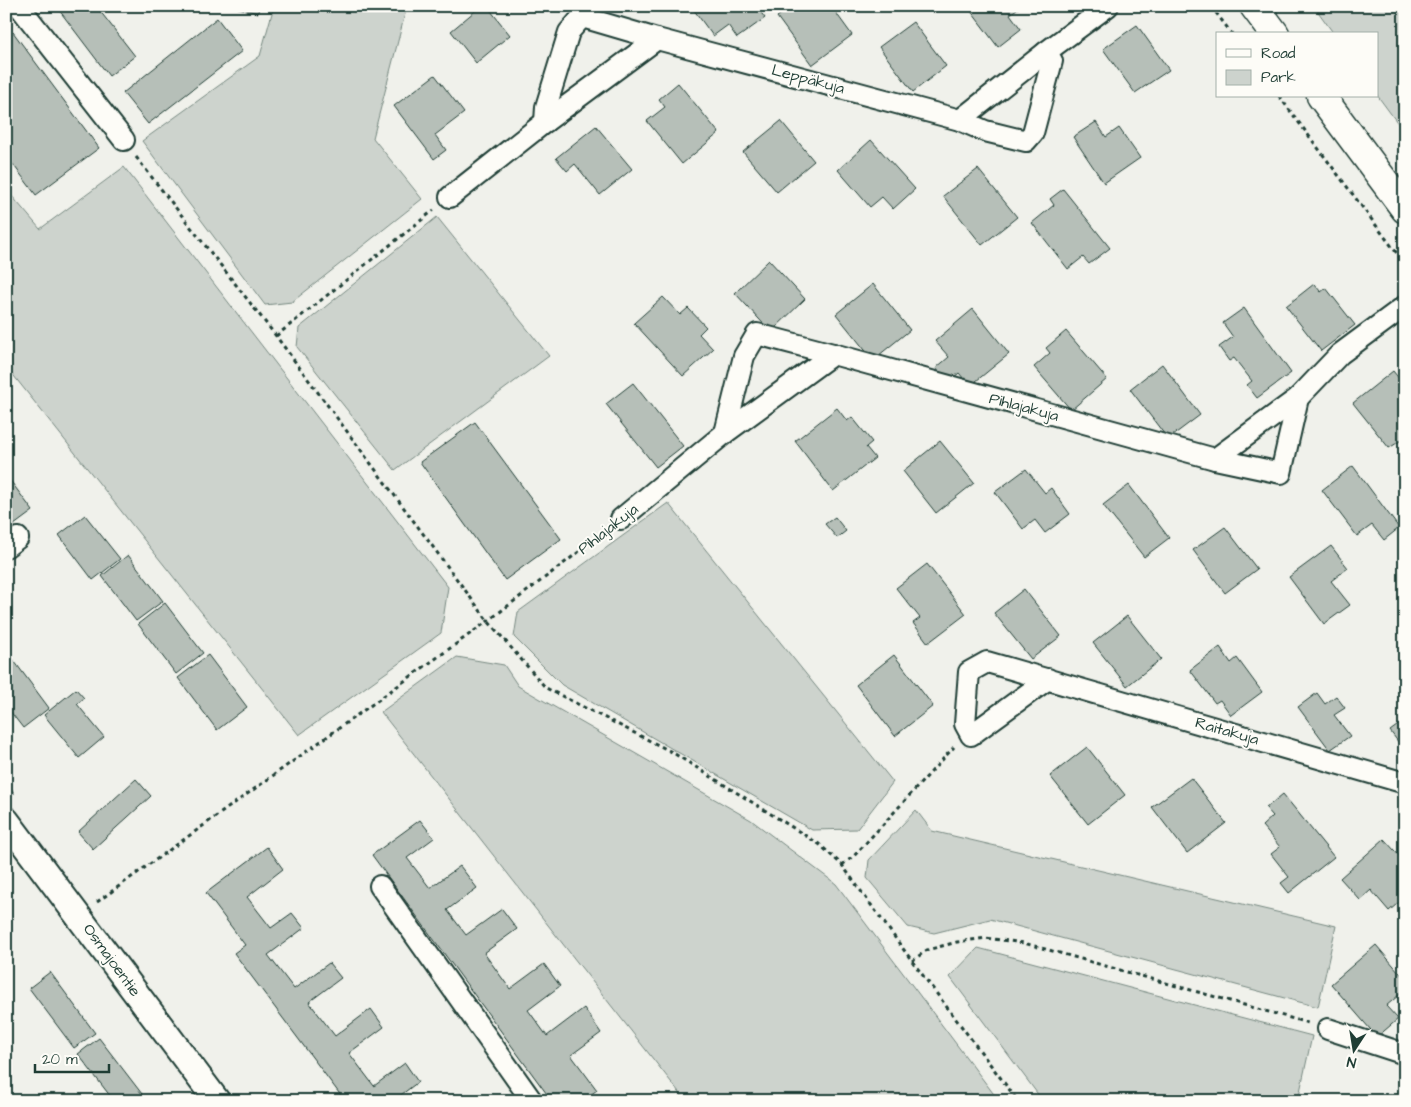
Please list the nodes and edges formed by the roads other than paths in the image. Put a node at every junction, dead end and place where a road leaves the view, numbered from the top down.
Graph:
1 (19, 6) edge
2 (1108, 6) edge
3 (1254, 6) edge
4 (1273, 32) edge
5 (657, 39) junction
6 (1046, 52) junction
7 (1322, 98) edge
8 (960, 120) junction
9 (545, 122) junction
10 (124, 140) road end
11 (450, 197) road end
12 (1405, 209) edge
13 (1405, 306) edge
14 (832, 354) junction
15 (1298, 398) junction
16 (726, 433) junction
17 (1215, 460) junction
18 (621, 519) road end
19 (1048, 679) junction
20 (1405, 783) edge
21 (6, 820) edge
22 (380, 886) dead end
23 (1328, 1029) road end
24 (1405, 1054) edge
25 (217, 1101) edge
26 (532, 1101) edge

1 - 10 street
2 - 6 street
3 - 4 main road
5 - 8 street, Leppäkuja
5 - 9 street
5 - 9 street, Leppäkuja
6 - 8 street
6 - 8 street, Leppäkuja
7 - 12 main road
9 - 11 street
13 - 15 street
14 - 16 street, Pihlajakuja
14 - 16 street, Pihlajakuja
14 - 17 street, Pihlajakuja
15 - 17 street
15 - 17 street, Pihlajakuja
16 - 18 street, Pihlajakuja
19 - 19 street, Raitakuja
19 - 20 street, Raitakuja
21 - 25 street, Osmajoentie
22 - 26 street
23 - 24 street

